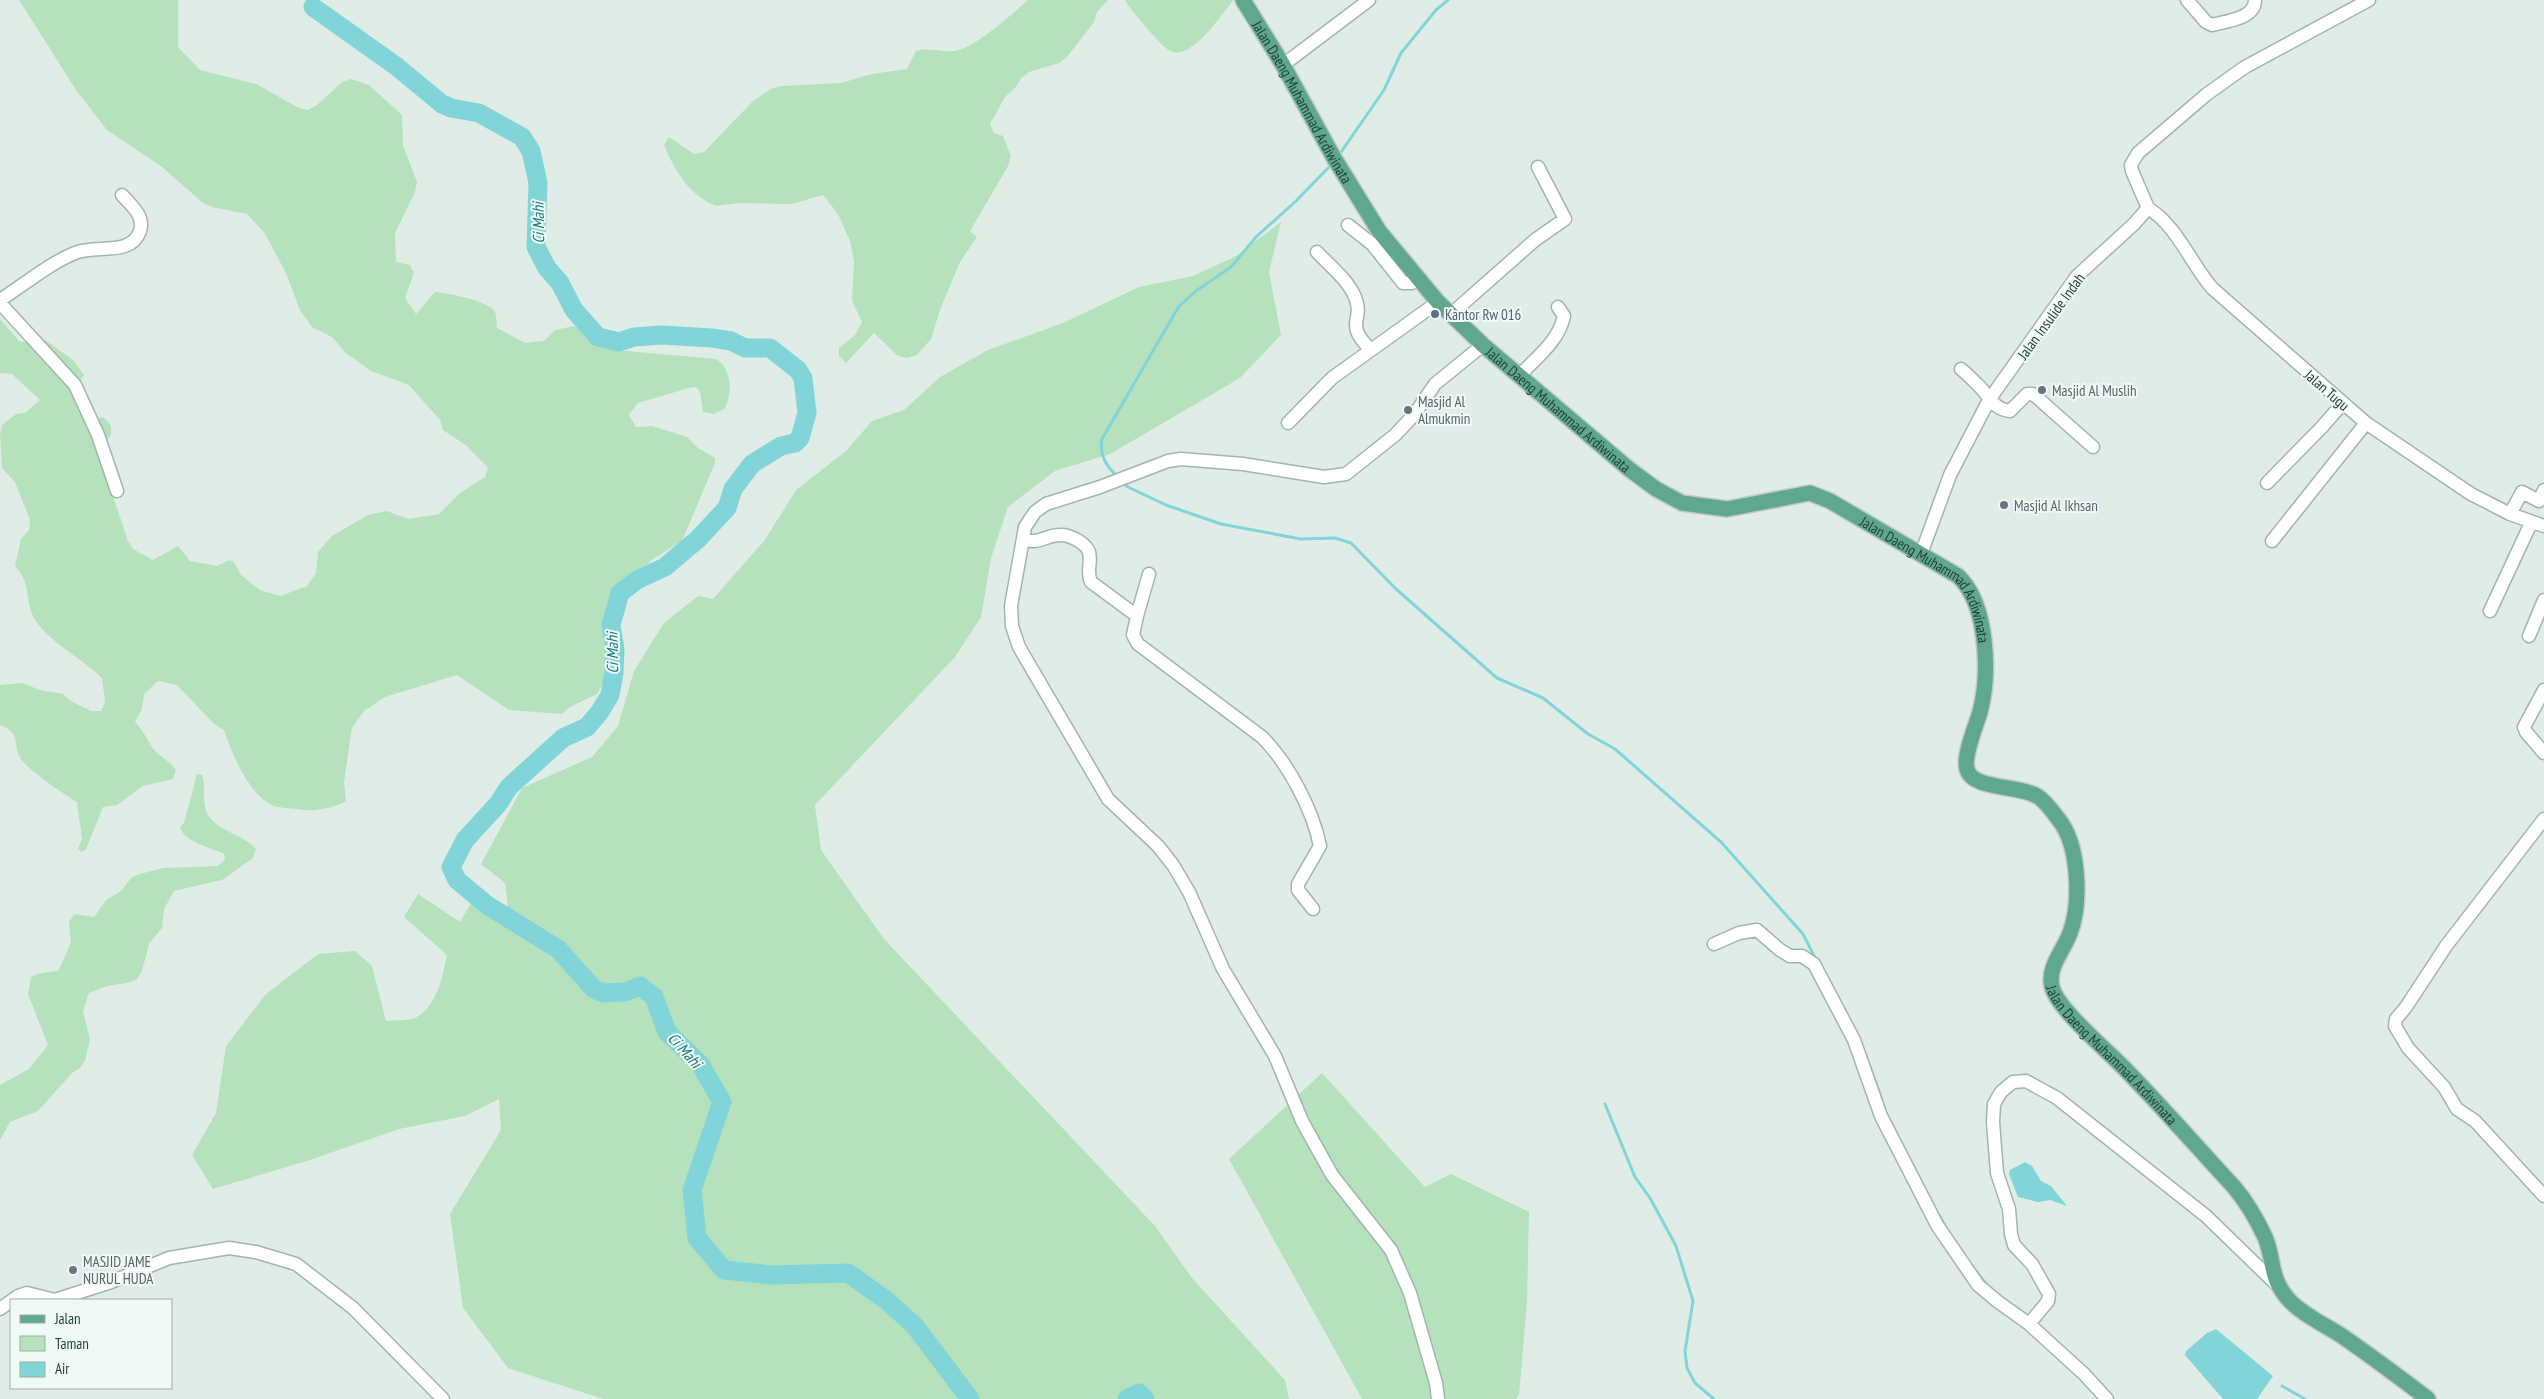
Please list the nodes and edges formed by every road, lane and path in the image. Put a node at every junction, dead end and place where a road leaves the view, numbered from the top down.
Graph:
1 (1243, 0) edge
2 (2187, 0) edge
3 (2256, 0) edge
4 (2369, 0) edge
5 (1364, 2) edge
6 (1283, 65) junction
7 (1538, 167) dead end
8 (122, 195) dead end
9 (2148, 208) junction
10 (1348, 225) dead end
11 (1317, 252) dead end
12 (1417, 279) junction
13 (0, 302) edge
14 (1438, 302) junction
15 (1558, 307) dead end
16 (1450, 315) junction
17 (1483, 345) junction
18 (1370, 349) junction
19 (1961, 369) dead end
20 (1519, 376) junction
21 (1989, 400) junction
22 (2342, 404) junction
23 (2366, 422) junction
24 (1288, 423) dead end
25 (2093, 447) dead end
26 (2267, 484) dead end
27 (2544, 490) edge
28 (117, 491) dead end
29 (2510, 514) junction
30 (2531, 523) junction
31 (2544, 526) edge
32 (1023, 540) junction
33 (2272, 541) dead end
34 (1921, 554) junction
35 (1150, 574) dead end
36 (2544, 600) edge
37 (2490, 611) dead end
38 (1137, 616) junction
39 (2529, 636) dead end
40 (2544, 690) edge
41 (2544, 753) edge
42 (2544, 819) edge
43 (1313, 909) dead end
44 (1714, 944) dead end
45 (2544, 1196) edge
46 (2276, 1284) junction
47 (14, 1299) edge
48 (51, 1299) edge
49 (58, 1299) edge
50 (2029, 1324) junction
51 (443, 1399) edge
52 (1438, 1399) edge
53 (2108, 1399) edge
54 (2428, 1399) edge

1 - 6 main road, Jalan Daeng Muhammad Ardiwinata
2 - 3 street
4 - 9 street
5 - 6 street
6 - 12 main road, Jalan Daeng Muhammad Ardiwinata
7 - 16 street
8 - 13 street
9 - 21 street, Jalan Insulide Indah
9 - 22 street, Jalan Tugu
10 - 12 street
11 - 18 street
12 - 14 main road, Jalan Daeng Muhammad Ardiwinata
13 - 28 street
14 - 16 main road, Jalan Daeng Muhammad Ardiwinata
14 - 18 street
15 - 20 street
16 - 17 main road, Jalan Daeng Muhammad Ardiwinata
17 - 20 main road, Jalan Daeng Muhammad Ardiwinata
17 - 32 street
18 - 24 street
19 - 21 street
20 - 34 main road, Jalan Daeng Muhammad Ardiwinata
21 - 25 street
21 - 34 street, Jalan Insulide Indah
22 - 23 street, Jalan Tugu
22 - 26 street
23 - 29 street, Jalan Tugu
23 - 33 street
27 - 29 street
29 - 30 street, Jalan Tugu
30 - 31 street, Jalan Tugu
30 - 37 street
32 - 38 street
32 - 52 street
34 - 46 main road, Jalan Daeng Muhammad Ardiwinata
35 - 38 street
36 - 39 street
38 - 43 street
40 - 41 street
42 - 45 street
44 - 50 street
46 - 50 street
46 - 54 main road, Jalan Daeng Muhammad Ardiwinata
47 - 48 street
49 - 51 street
50 - 53 street

